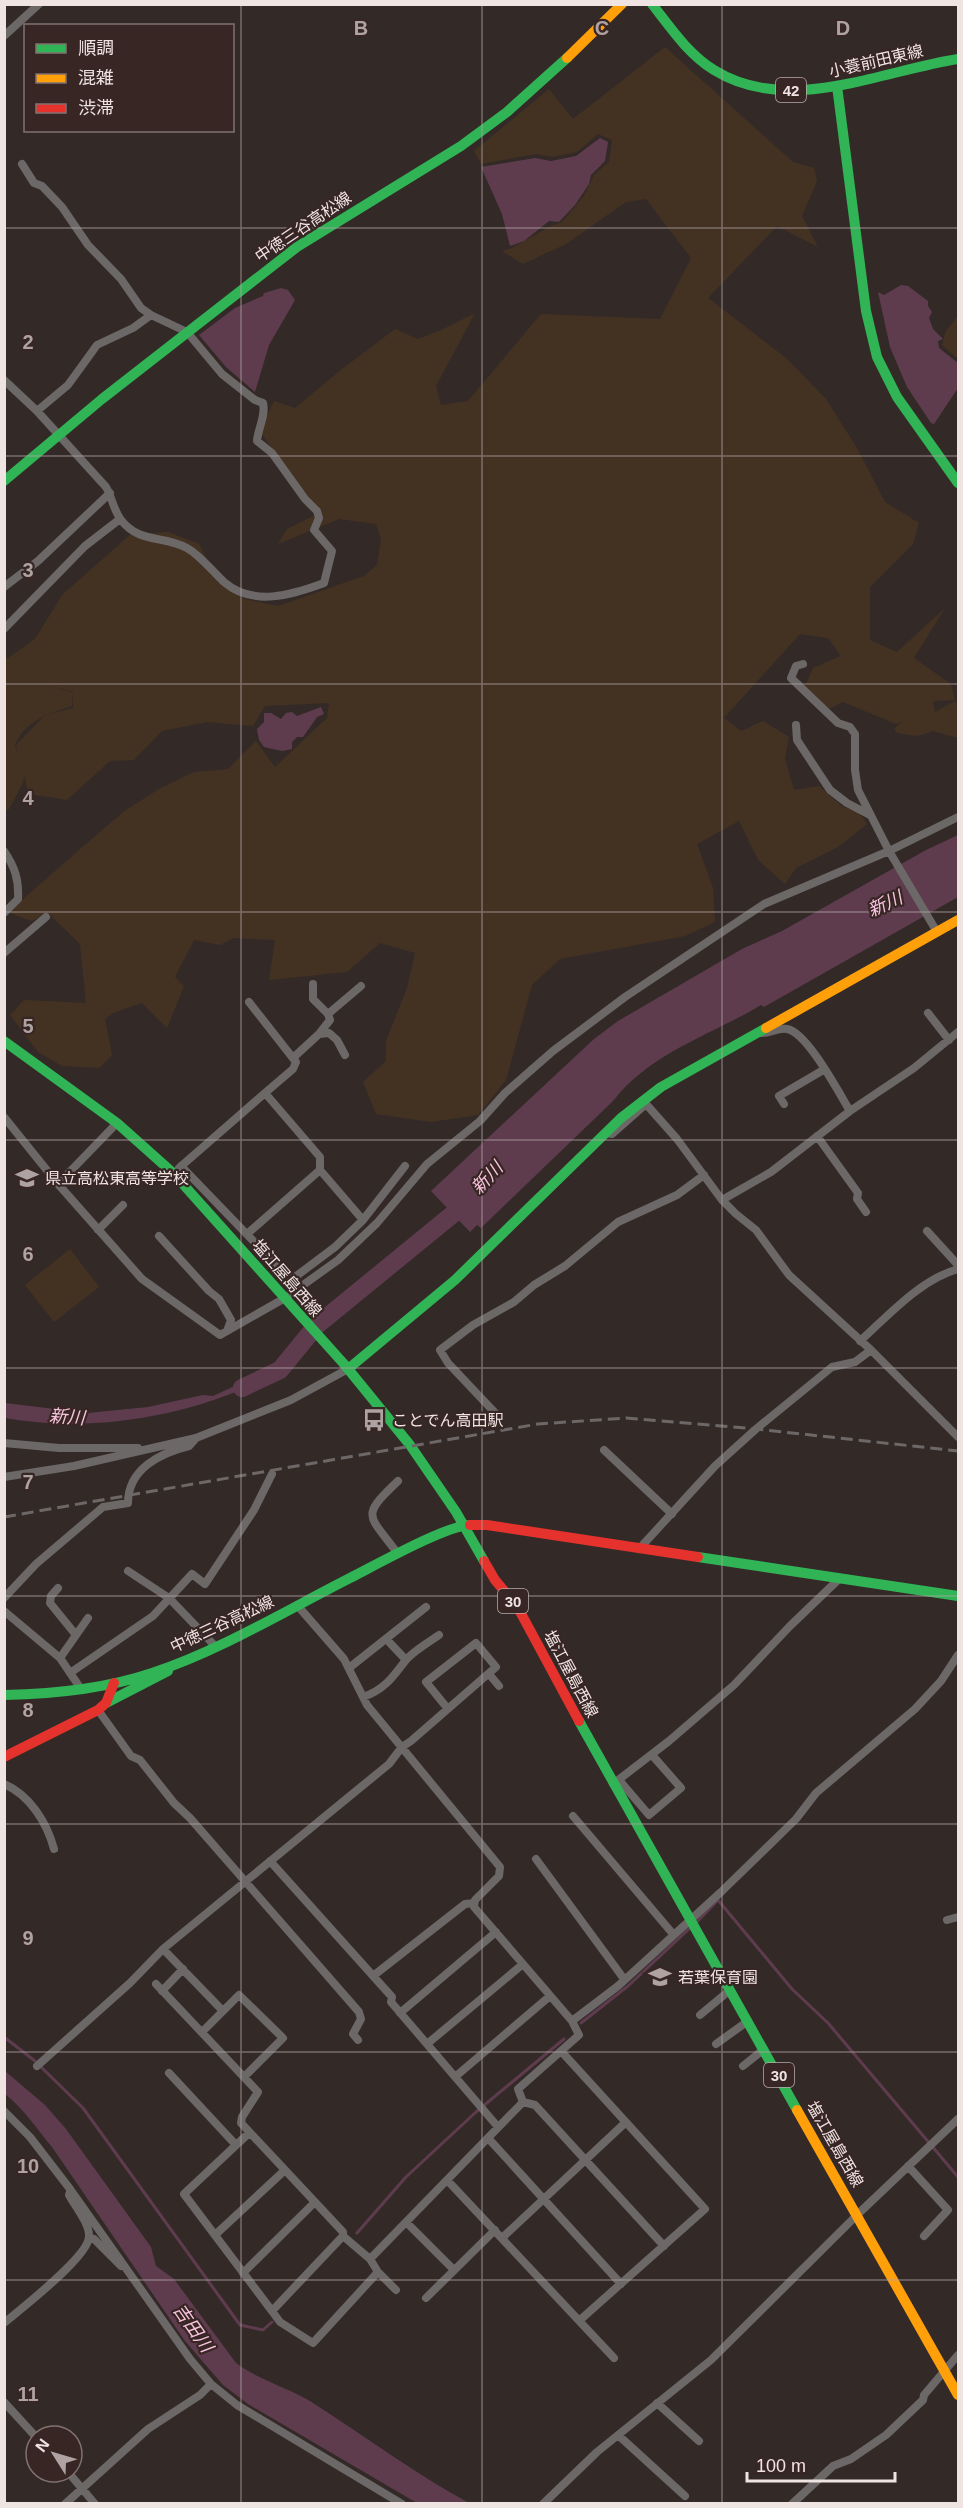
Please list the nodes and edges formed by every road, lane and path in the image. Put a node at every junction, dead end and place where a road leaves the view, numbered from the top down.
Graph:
1 (39, 4) edge
2 (622, 4) edge
3 (652, 4) edge
4 (4, 36) edge
5 (958, 59) edge
6 (837, 86) junction
7 (22, 164) dead end
8 (151, 315) junction
9 (188, 332) junction
10 (4, 380) edge
11 (37, 411) junction
12 (58, 435) junction
13 (4, 481) edge
14 (958, 483) edge
15 (110, 493) junction
16 (120, 519) junction
17 (4, 587) edge
18 (4, 629) edge
19 (803, 664) dead end
20 (796, 725) dead end
21 (870, 815) junction
22 (958, 817) edge
23 (4, 850) edge
24 (889, 851) junction
25 (4, 913) edge
26 (46, 917) dead end
27 (958, 920) edge
28 (934, 927) junction
29 (4, 953) edge
30 (313, 984) dead end
31 (361, 987) dead end
32 (249, 1002) dead end
33 (928, 1013) dead end
34 (328, 1014) junction
35 (755, 1032) junction
36 (958, 1032) edge
37 (319, 1034) junction
38 (949, 1040) junction
39 (4, 1041) edge
40 (345, 1055) dead end
41 (294, 1057) junction
42 (825, 1069) junction
43 (266, 1093) junction
44 (784, 1104) dead end
45 (850, 1111) junction
46 (4, 1118) edge
47 (117, 1124) junction
48 (605, 1133) junction
49 (818, 1136) junction
50 (405, 1166) dead end
51 (177, 1169) junction
52 (320, 1170) junction
53 (704, 1175) junction
54 (58, 1184) junction
55 (723, 1200) junction
56 (123, 1205) dead end
57 (866, 1212) dead end
58 (363, 1220) junction
59 (98, 1230) junction
60 (927, 1231) dead end
61 (247, 1234) junction
62 (159, 1236) dead end
63 (958, 1267) edge
64 (287, 1301) junction
65 (227, 1331) junction
66 (860, 1341) junction
67 (871, 1350) junction
68 (346, 1367) junction
69 (499, 1417) dead end
70 (958, 1437) edge
71 (195, 1438) junction
72 (4, 1443) edge
73 (148, 1448) junction
74 (604, 1450) dead end
75 (272, 1474) dead end
76 (4, 1477) edge
77 (398, 1481) dead end
78 (672, 1514) junction
79 (464, 1525) junction
80 (639, 1549) junction
81 (398, 1554) junction
82 (128, 1571) dead end
83 (839, 1579) junction
84 (57, 1588) dead end
85 (958, 1596) edge
86 (4, 1598) edge
87 (169, 1598) junction
88 (297, 1605) junction
89 (426, 1607) dead end
90 (4, 1611) edge
91 (88, 1618) dead end
92 (76, 1635) junction
93 (439, 1635) dead end
94 (390, 1643) dead end
95 (215, 1646) junction
96 (958, 1655) edge
97 (60, 1658) junction
98 (183, 1660) junction
99 (406, 1660) junction
100 (349, 1668) junction
101 (70, 1673) junction
102 (489, 1674) junction
103 (114, 1683) junction
104 (499, 1686) dead end
105 (81, 1689) junction
106 (4, 1695) edge
107 (363, 1697) junction
108 (102, 1707) junction
109 (448, 1709) junction
110 (402, 1747) junction
111 (652, 1755) junction
112 (4, 1757) edge
113 (616, 1782) junction
114 (4, 1784) edge
115 (573, 1816) dead end
116 (54, 1849) dead end
117 (536, 1859) dead end
118 (270, 1862) junction
119 (246, 1882) junction
120 (474, 1903) junction
121 (958, 1917) edge
122 (947, 1920) dead end
123 (692, 1923) junction
124 (495, 1932) junction
125 (673, 1934) junction
126 (163, 1949) junction
127 (523, 1964) junction
128 (183, 1969) junction
129 (373, 1976) junction
130 (624, 1979) junction
131 (156, 1984) dead end
132 (730, 1990) junction
133 (162, 1991) junction
134 (550, 1996) junction
135 (223, 2011) junction
136 (400, 2013) junction
137 (700, 2015) dead end
138 (572, 2021) junction
139 (748, 2021) junction
140 (202, 2032) junction
141 (358, 2040) dead end
142 (427, 2044) junction
143 (716, 2044) dead end
144 (764, 2049) junction
145 (561, 2051) junction
146 (37, 2066) dead end
147 (743, 2066) dead end
148 (169, 2073) dead end
149 (244, 2077) junction
150 (455, 2077) junction
151 (523, 2102) junction
152 (4, 2111) edge
153 (958, 2119) edge
154 (626, 2122) junction
155 (498, 2127) junction
156 (249, 2133) junction
157 (488, 2138) junction
158 (236, 2145) junction
159 (585, 2160) junction
160 (908, 2166) junction
161 (285, 2170) junction
162 (447, 2180) junction
163 (70, 2188) junction
164 (544, 2199) junction
165 (315, 2202) junction
166 (858, 2214) junction
167 (406, 2222) junction
168 (495, 2230) junction
169 (215, 2235) junction
170 (343, 2236) junction
171 (924, 2236) dead end
172 (89, 2238) junction
173 (502, 2238) junction
174 (664, 2246) junction
175 (370, 2259) junction
176 (454, 2270) junction
177 (129, 2272) junction
178 (243, 2272) junction
179 (378, 2272) junction
180 (621, 2284) junction
181 (396, 2290) dead end
182 (426, 2298) dead end
183 (272, 2311) junction
184 (580, 2320) junction
185 (4, 2323) edge
186 (958, 2355) edge
187 (614, 2358) dead end
188 (945, 2372) junction
189 (211, 2384) junction
190 (958, 2394) edge
191 (4, 2402) edge
192 (657, 2403) junction
193 (24, 2424) edge
194 (618, 2435) junction
195 (699, 2441) dead end
196 (78, 2484) edge
197 (82, 2488) junction
198 (685, 2496) dead end
199 (65, 2504) edge
200 (96, 2504) edge
201 (402, 2504) edge
202 (543, 2504) edge
203 (792, 2504) edge

1 - 4 street
2 - 9 main road, 中徳三谷高松線
3 - 6 main road, 小蓑前田東線 / 42
5 - 6 main road, 小蓑前田東線 / 42
6 - 14 main road
7 - 8 street
8 - 9 street
8 - 11 street
9 - 12 main road, 中徳三谷高松線
9 - 16 street
10 - 11 street
11 - 12 street
12 - 13 main road, 中徳三谷高松線
12 - 15 street
15 - 16 street
15 - 17 street
16 - 18 street
19 - 21 street
20 - 21 street
21 - 24 street
22 - 24 street
23 - 25 street
24 - 28 street
24 - 64 street
26 - 29 street
27 - 28 main road
28 - 35 main road
30 - 34 street
31 - 34 street
32 - 41 street
33 - 38 street
34 - 37 street
35 - 42 street
35 - 48 main road
36 - 38 street
37 - 40 street
37 - 41 street
38 - 45 street
39 - 47 main road, 塩江屋島西線 / 30
41 - 43 street
42 - 44 street
42 - 45 street
43 - 51 street
43 - 52 street
45 - 49 street
46 - 54 street
47 - 51 main road, 塩江屋島西線 / 30
47 - 54 street
48 - 53 street
48 - 68 main road
49 - 55 street
49 - 57 street
50 - 58 street
51 - 61 street
51 - 64 main road, 塩江屋島西線 / 30
52 - 58 street
52 - 61 street
53 - 55 street
53 - 69 street
54 - 59 street
55 - 66 street
56 - 59 street
58 - 61 street
59 - 65 street
60 - 63 street
62 - 65 street
63 - 66 street
64 - 65 street
64 - 68 main road, 塩江屋島西線 / 30
66 - 67 street
67 - 70 street
67 - 78 street
68 - 71 street
68 - 79 main road, 塩江屋島西線 / 30
71 - 73 street
71 - 86 street
72 - 73 street
73 - 76 street
74 - 78 street
75 - 87 street
77 - 81 street
78 - 80 street
79 - 80 main road
79 - 81 main road, 中徳三谷高松線
79 - 113 main road, 塩江屋島西線 / 30
80 - 83 main road
81 - 88 main road, 中徳三谷高松線
82 - 87 street
83 - 85 main road
83 - 111 street
84 - 92 street
87 - 95 street
87 - 101 street
88 - 95 main road, 中徳三谷高松線
88 - 100 street
89 - 100 street
90 - 97 street
91 - 92 street
92 - 97 street
93 - 99 street
94 - 99 street
95 - 98 main road, 中徳三谷高松線
96 - 123 street
97 - 101 street
98 - 103 main road, 中徳三谷高松線
98 - 108 main road
99 - 107 street
100 - 107 street
101 - 105 street
102 - 104 street
102 - 109 street
102 - 109 street
103 - 105 main road, 中徳三谷高松線
103 - 108 main road
105 - 106 main road, 中徳三谷高松線
107 - 110 street
108 - 112 main road
108 - 119 street
109 - 110 street
110 - 118 street
110 - 120 street
111 - 113 street
111 - 113 street
113 - 123 main road, 塩江屋島西線 / 30
114 - 116 street
115 - 125 street
117 - 130 street
118 - 119 street
118 - 129 street
119 - 126 street
119 - 141 street
120 - 124 street
120 - 129 street
121 - 122 street
123 - 125 street
123 - 132 main road, 塩江屋島西線 / 30
124 - 127 street
124 - 136 street
125 - 130 street
126 - 128 street
126 - 146 street
127 - 134 street
127 - 142 street
128 - 133 street
128 - 135 street
129 - 136 street
130 - 138 street
131 - 133 street
132 - 137 street
132 - 139 main road, 塩江屋島西線 / 30
133 - 140 street
134 - 138 street
134 - 150 street
135 - 140 street
135 - 149 street
136 - 142 street
138 - 145 street
139 - 143 street
139 - 144 main road, 塩江屋島西線 / 30
140 - 149 street
142 - 150 street
144 - 147 street
144 - 166 main road, 塩江屋島西線 / 30
145 - 151 street
145 - 154 street
148 - 158 street
149 - 156 street
150 - 155 street
151 - 155 street
151 - 159 street
152 - 163 street
153 - 160 street
154 - 159 street
154 - 174 street
155 - 157 street
156 - 158 street
156 - 161 street
157 - 162 street
157 - 164 street
158 - 169 street
159 - 164 street
159 - 174 street
160 - 166 street
160 - 171 street
161 - 165 street
161 - 169 street
162 - 167 street
162 - 168 street
163 - 172 street
163 - 177 street
164 - 173 street
164 - 180 street
165 - 170 street
165 - 178 street
166 - 188 main road, 塩江屋島西線 / 30
166 - 192 street
167 - 175 street
167 - 176 street
168 - 173 street
168 - 176 street
169 - 178 street
170 - 175 street
170 - 183 street
172 - 177 street
172 - 185 street
173 - 184 street
174 - 180 street
175 - 179 street
176 - 182 street
177 - 189 street
178 - 183 street
179 - 181 street
179 - 183 street
180 - 184 street
184 - 187 street
186 - 188 street
188 - 190 main road, 塩江屋島西線 / 30
188 - 203 street
189 - 197 street
189 - 201 street
191 - 193 street
192 - 194 street
192 - 195 street
194 - 198 street
194 - 202 street
196 - 197 street
197 - 199 street
197 - 200 street

